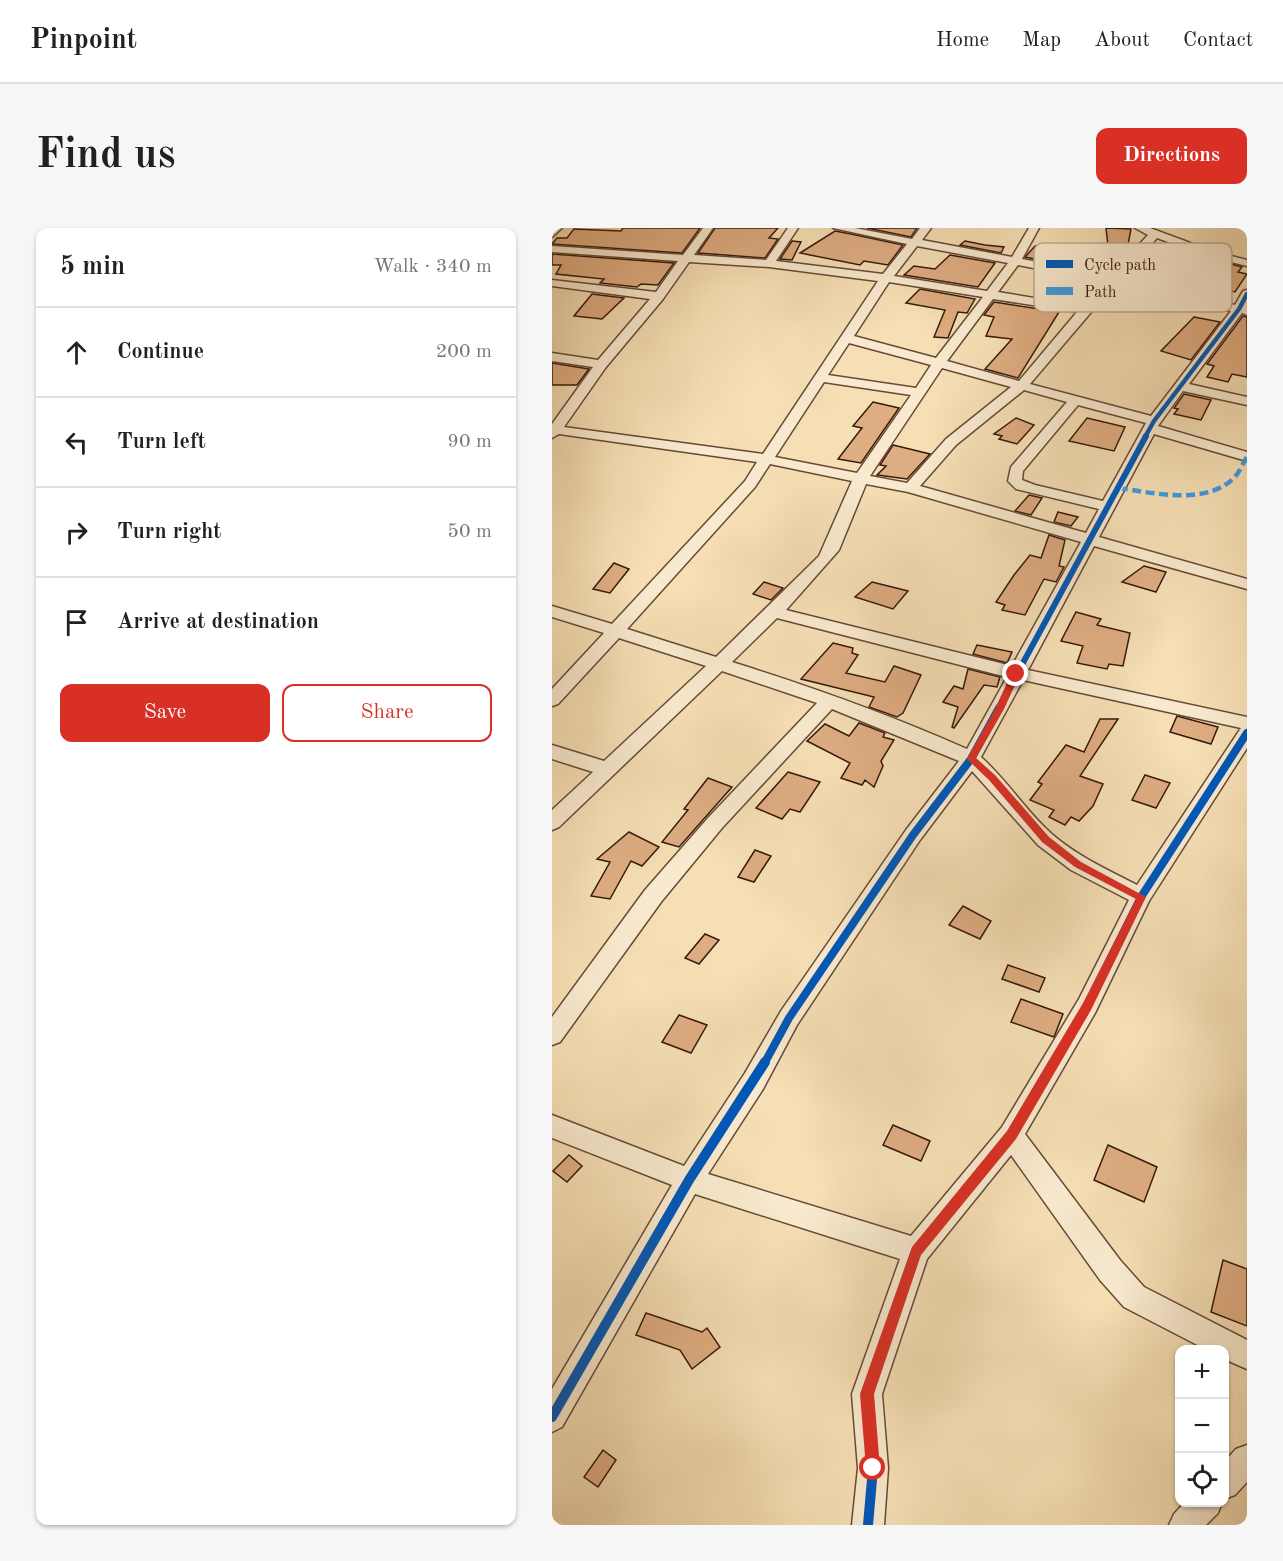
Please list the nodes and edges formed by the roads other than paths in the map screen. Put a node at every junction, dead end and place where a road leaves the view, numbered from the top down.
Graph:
1 (557, 228) edge
2 (708, 228) edge
3 (793, 228) edge
4 (838, 228) edge
5 (926, 228) edge
6 (1034, 228) edge
7 (1140, 228) edge
8 (552, 234) edge
9 (1155, 234) junction
10 (912, 242) junction
11 (1147, 243) edge
12 (1180, 243) edge
13 (552, 249) edge
14 (686, 258) junction
15 (1232, 259) edge
16 (1015, 262) junction
17 (1247, 262) edge
18 (770, 264) junction
19 (1034, 265) edge
20 (886, 278) junction
21 (552, 283) edge
22 (659, 296) junction
23 (990, 296) junction
24 (1034, 302) edge
25 (1244, 305) edge
26 (1083, 312) edge
27 (845, 338) junction
28 (552, 357) edge
29 (940, 362) junction
30 (601, 364) junction
31 (822, 378) junction
32 (1023, 384) junction
33 (1178, 386) junction
34 (921, 393) junction
35 (1076, 399) junction
36 (1247, 401) edge
37 (1152, 424) junction
38 (553, 431) edge
39 (1247, 457) edge
40 (766, 459) junction
41 (861, 478) junction
42 (910, 488) junction
43 (1108, 507) junction
44 (1089, 539) junction
45 (1247, 584) edge
46 (552, 611) edge
47 (774, 612) junction
48 (616, 632) junction
49 (719, 662) junction
50 (1016, 674) junction
51 (552, 700) edge
52 (829, 701) junction
53 (1247, 723) edge
54 (1247, 733) edge
55 (552, 752) edge
56 (971, 759) junction
57 (607, 769) junction
58 (552, 822) edge
59 (1141, 897) junction
60 (552, 1035) edge
61 (552, 1125) edge
62 (1011, 1135) junction
63 (689, 1180) junction
64 (916, 1251) junction
65 (1247, 1355) edge
66 (552, 1417) edge
67 (1247, 1460) edge
68 (1229, 1479) edge
69 (1203, 1507) edge
70 (868, 1525) edge
71 (1185, 1525) edge

1 - 8 street
2 - 14 street
3 - 18 street
4 - 10 street
5 - 10 street
6 - 16 street
7 - 9 street
9 - 11 street
9 - 12 street
10 - 16 street
10 - 20 street
13 - 14 street
14 - 18 street
14 - 22 street
15 - 17 street
16 - 19 street
16 - 23 street
18 - 20 street
20 - 23 street
20 - 27 street
21 - 22 street
22 - 30 street
23 - 24 street
23 - 29 street
25 - 33 street
26 - 32 street
27 - 29 street
27 - 31 street
28 - 30 street
29 - 32 street
29 - 34 street
30 - 38 street
31 - 34 street
31 - 40 street
32 - 35 street
32 - 42 street
33 - 36 street
33 - 37 street
34 - 41 street
35 - 37 street
35 - 43 street
37 - 39 street
37 - 43 street
38 - 40 street
40 - 41 street
40 - 48 street
41 - 42 street
41 - 47 street
42 - 44 street
43 - 44 street
44 - 45 street
44 - 50 street
46 - 48 street
47 - 49 street
47 - 50 street
48 - 49 street
48 - 51 street
49 - 52 street
49 - 57 street
50 - 53 street
50 - 56 street
52 - 56 street
52 - 60 street
54 - 59 street
55 - 57 street
56 - 59 street
56 - 63 street
57 - 58 street
59 - 62 street
61 - 63 street
62 - 64 street
62 - 65 street
63 - 64 street
63 - 66 street
64 - 70 street
67 - 68 street
69 - 71 street

